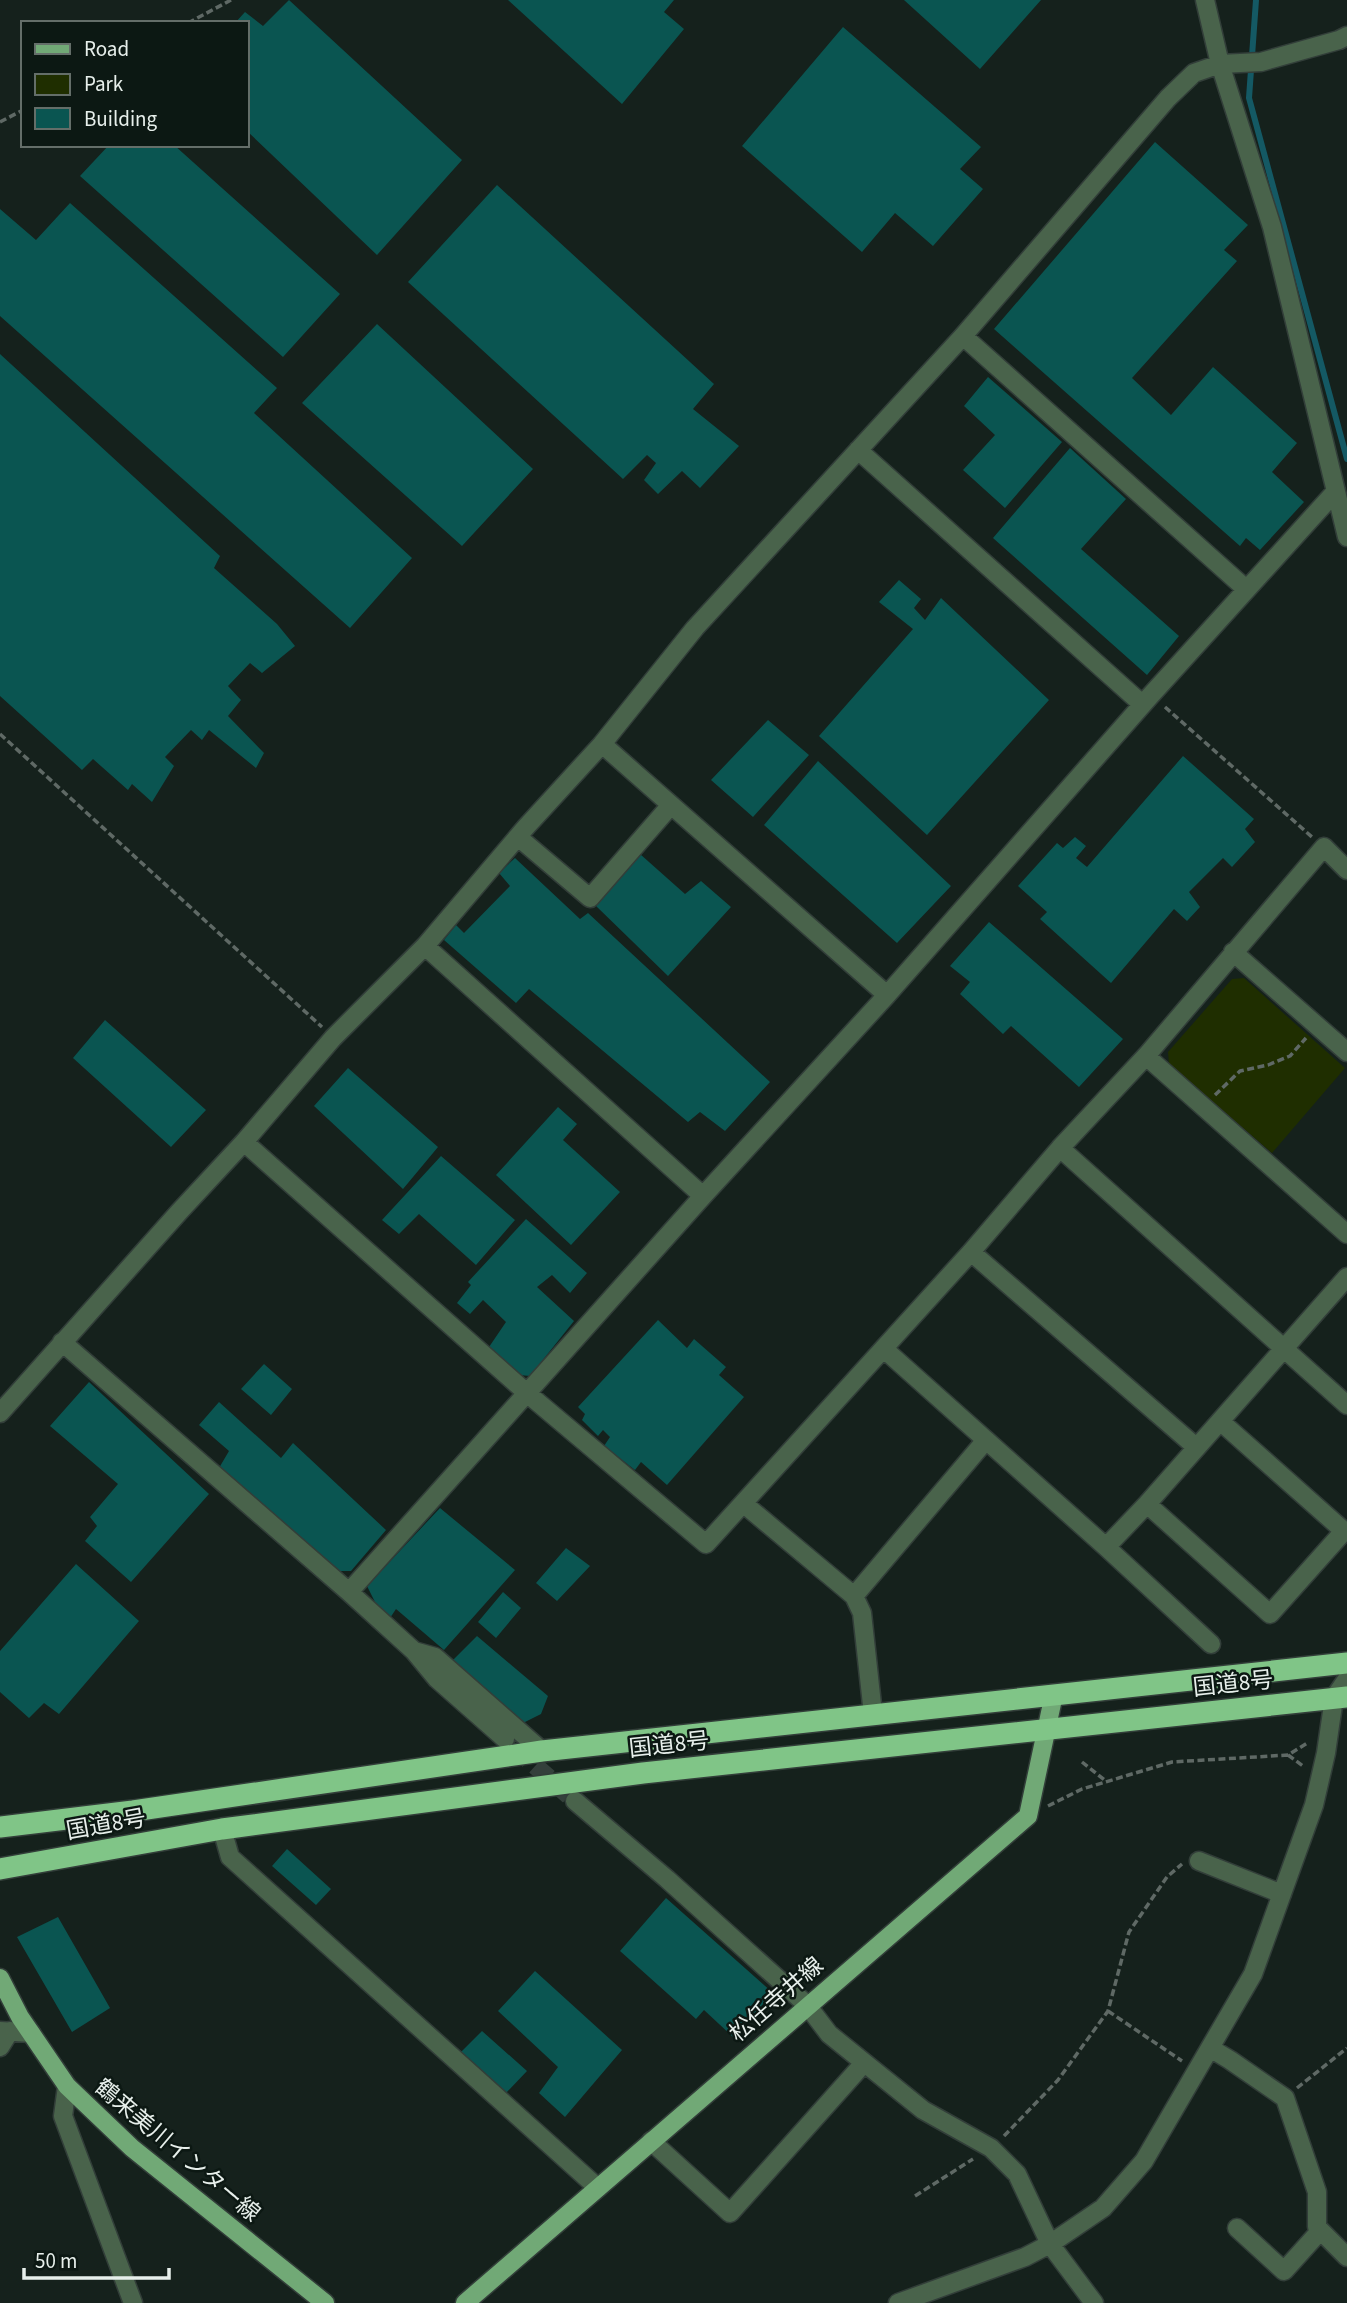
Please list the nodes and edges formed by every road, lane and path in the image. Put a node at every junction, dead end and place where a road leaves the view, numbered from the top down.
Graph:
1 (231, 0) edge
2 (1205, 0) edge
3 (192, 21) edge
4 (1347, 36) edge
5 (1220, 64) junction
6 (21, 111) edge
7 (0, 122) edge
8 (963, 336) junction
9 (858, 450) junction
10 (1336, 491) junction
11 (1347, 537) edge
12 (1246, 589) junction
13 (1146, 699) junction
14 (0, 734) edge
15 (602, 744) junction
16 (671, 805) junction
17 (518, 836) junction
18 (1324, 847) junction
19 (1347, 870) edge
20 (425, 946) junction
21 (1233, 952) junction
22 (887, 995) junction
23 (1316, 1025) junction
24 (333, 1038) junction
25 (1344, 1043) edge
26 (1146, 1056) junction
27 (1203, 1107) junction
28 (244, 1142) junction
29 (1060, 1148) junction
30 (703, 1196) junction
31 (1347, 1234) edge
32 (971, 1252) junction
33 (1347, 1277) edge
34 (62, 1342) junction
35 (1284, 1348) junction
36 (884, 1349) junction
37 (528, 1394) junction
38 (1347, 1405) edge
39 (0, 1413) edge
40 (1220, 1421) junction
41 (986, 1440) junction
42 (1196, 1447) junction
43 (744, 1504) junction
44 (1147, 1504) junction
45 (1106, 1547) junction
46 (349, 1592) junction
47 (853, 1596) junction
48 (1211, 1644) dead end
49 (414, 1651) junction
50 (1347, 1663) edge
51 (1347, 1679) edge
52 (1054, 1695) junction
53 (1340, 1698) edge
54 (873, 1714) junction
55 (1048, 1730) junction
56 (1317, 1737) dead end
57 (505, 1739) tunnel mouth
58 (542, 1751) junction
59 (1082, 1762) dead end
60 (1107, 1782) junction
61 (575, 1801) tunnel mouth
62 (1028, 1816) junction
63 (0, 1827) edge
64 (222, 1829) junction
65 (1199, 1861) joint
66 (0, 1869) edge
67 (1282, 1894) junction
68 (0, 1978) edge
69 (807, 2005) junction
70 (1108, 2011) junction
71 (31, 2033) junction
72 (3, 2036) edge
73 (1347, 2048) edge
74 (1210, 2049) junction
75 (864, 2063) junction
76 (1197, 2072) junction
77 (67, 2086) junction
78 (1285, 2098) junction
79 (651, 2141) junction
80 (991, 2148) junction
81 (597, 2188) junction
82 (915, 2196) dead end
83 (1237, 2228) dead end
84 (1320, 2231) junction
85 (1050, 2244) junction
86 (1347, 2257) edge
87 (133, 2303) edge
88 (326, 2303) edge
89 (465, 2303) edge
90 (898, 2303) edge
91 (1094, 2303) edge

1 - 3 path
2 - 5 street
4 - 5 street
5 - 8 street
5 - 10 street
6 - 7 path
8 - 9 street
8 - 12 street
9 - 13 street
9 - 15 street
10 - 11 street
10 - 12 street
12 - 13 street
13 - 18 path
13 - 22 street
14 - 24 path
15 - 16 street
15 - 17 street
16 - 17 street
16 - 22 street
17 - 20 street
18 - 19 street
18 - 21 street
20 - 24 street
20 - 30 street
21 - 23 street
21 - 26 street
22 - 30 street
23 - 25 street
23 - 27 path
24 - 28 street
26 - 27 street
26 - 29 street
27 - 31 street
28 - 34 street
28 - 37 street
29 - 32 street
29 - 35 street
30 - 37 street
32 - 36 street
32 - 42 street
33 - 35 street
34 - 39 street
34 - 46 street
35 - 38 street
35 - 40 street
36 - 41 street
36 - 43 street
37 - 43 street
37 - 46 street
40 - 42 street
40 - 44 street
41 - 45 street
41 - 47 street
42 - 44 street
43 - 47 street
44 - 45 street
45 - 48 street
46 - 49 street
47 - 54 street
49 - 57 street
49 - 58 street
50 - 52 highway, 国道8号
51 - 53 street
52 - 54 highway, 国道8号
52 - 55 main road
53 - 55 highway, 国道8号
53 - 67 street
54 - 58 highway, 国道8号
55 - 62 main road
55 - 64 highway, 国道8号
56 - 60 path
58 - 63 highway, 国道8号
59 - 60 path
60 - 62 path
61 - 69 street
62 - 69 main road, 松任寺井線
64 - 66 highway, 国道8号
64 - 81 street
65 - 67 street
65 - 70 path
67 - 74 street
68 - 71 main road, 鶴来美川インター線
69 - 75 street
69 - 79 main road, 松任寺井線
70 - 76 path
70 - 80 path
71 - 72 street
71 - 77 main road, 鶴来美川インター線
73 - 78 path
74 - 76 street
74 - 78 street
75 - 79 street
75 - 80 street
76 - 85 street
77 - 87 street
77 - 88 main road, 鶴来美川インター線
78 - 84 street
79 - 81 main road, 松任寺井線
80 - 82 path
80 - 85 street
81 - 89 main road, 松任寺井線
83 - 84 street
84 - 86 street
85 - 90 street
85 - 91 street

